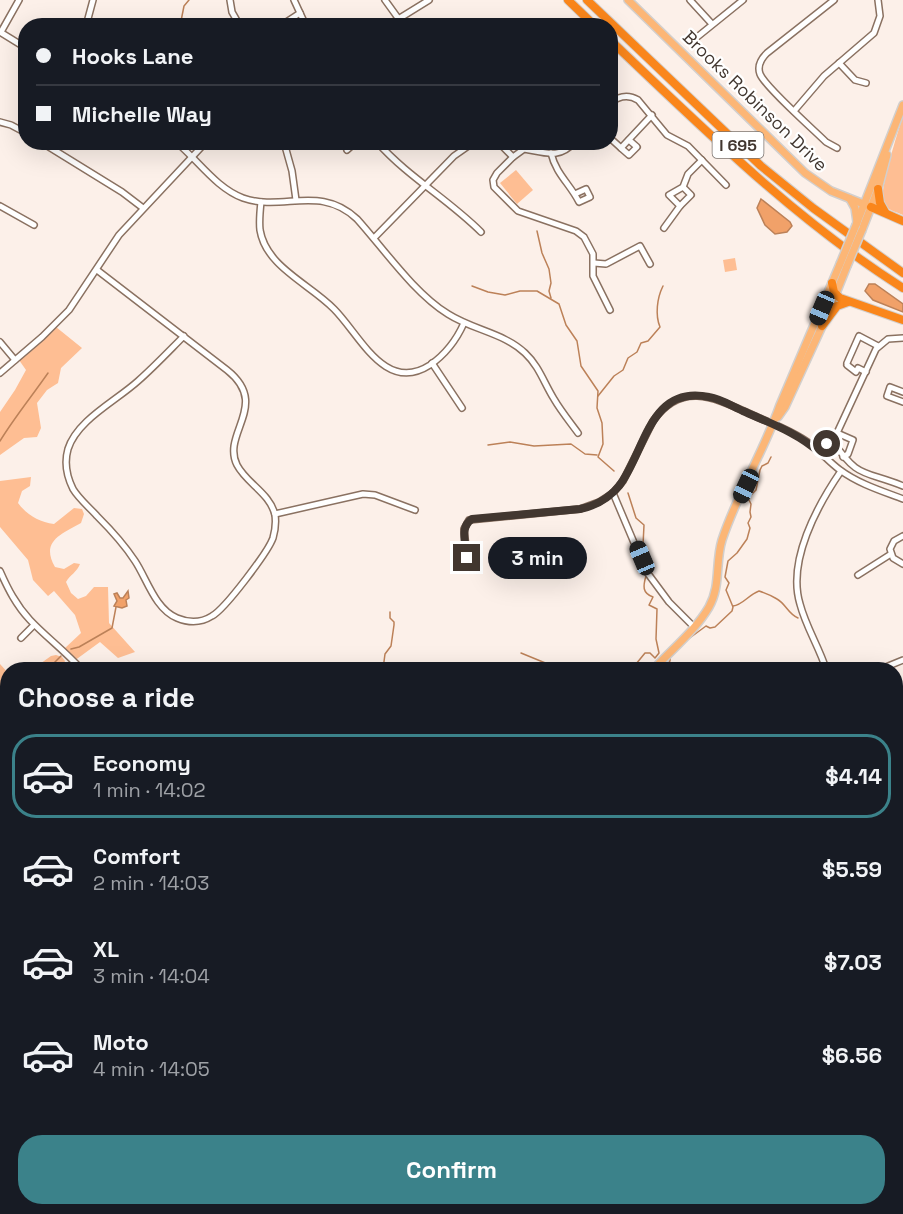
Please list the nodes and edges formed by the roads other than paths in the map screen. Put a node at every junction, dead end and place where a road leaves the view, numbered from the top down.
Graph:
1 (19, 0) edge
2 (93, 0) edge
3 (230, 0) edge
4 (294, 0) edge
5 (385, 0) edge
6 (422, 0) edge
7 (429, 0) edge
8 (568, 0) edge
9 (586, 0) edge
10 (628, 0) edge
11 (690, 0) edge
12 (743, 0) edge
13 (834, 0) edge
14 (878, 0) edge
15 (408, 12) junction
16 (300, 13) junction
17 (88, 18) edge
18 (235, 18) edge
19 (292, 18) edge
20 (302, 18) edge
21 (398, 18) joint
22 (587, 18) edge
23 (605, 18) edge
24 (712, 24) junction
25 (618, 30) edge
26 (1, 32) edge
27 (691, 42) dead end
28 (18, 43) edge
29 (618, 48) edge
30 (839, 63) junction
31 (866, 83) dead end
32 (618, 98) edge
33 (903, 105) edge
34 (794, 111) junction
35 (652, 115) junction
36 (0, 122) edge
37 (18, 129) edge
38 (629, 140) junction
39 (889, 144) junction
40 (618, 145) edge
41 (621, 148) junction
42 (837, 148) dead end
43 (53, 150) edge
44 (185, 150) edge
45 (199, 150) edge
46 (286, 150) edge
47 (384, 150) edge
48 (463, 150) edge
49 (506, 150) edge
50 (522, 150) edge
51 (535, 150) edge
52 (567, 150) edge
53 (551, 153) junction
54 (192, 157) junction
55 (513, 157) junction
56 (702, 160) junction
57 (876, 176) junction
58 (726, 185) dead end
59 (424, 186) junction
60 (683, 187) junction
61 (878, 189) junction
62 (575, 194) dead end
63 (850, 199) junction
64 (296, 200) junction
65 (261, 202) junction
66 (0, 206) edge
67 (680, 206) junction
68 (868, 206) junction
69 (143, 208) junction
70 (886, 213) junction
71 (903, 221) edge
72 (34, 225) dead end
73 (859, 226) junction
74 (664, 228) dead end
75 (481, 232) dead end
76 (374, 238) junction
77 (594, 263) junction
78 (650, 264) dead end
79 (844, 265) junction
80 (96, 270) junction
81 (903, 273) edge
82 (832, 283) junction
83 (903, 288) edge
84 (836, 295) junction
85 (853, 303) junction
86 (610, 310) dead end
87 (903, 320) edge
88 (464, 323) junction
89 (822, 326) junction
90 (184, 336) junction
91 (903, 338) edge
92 (0, 342) edge
93 (878, 346) junction
94 (15, 360) junction
95 (432, 363) junction
96 (805, 364) junction
97 (866, 372) junction
98 (0, 373) edge
99 (791, 379) junction
100 (903, 392) edge
101 (790, 397) junction
102 (903, 402) edge
103 (462, 408) dead end
104 (773, 424) junction
105 (578, 433) dead end
106 (837, 433) junction
107 (832, 440) junction
108 (820, 453) junction
109 (843, 457) junction
110 (841, 471) junction
111 (903, 486) edge
112 (613, 493) junction
113 (903, 499) edge
114 (415, 510) dead end
115 (275, 514) junction
116 (903, 536) edge
117 (891, 554) junction
118 (903, 564) edge
119 (473, 569) dead end
120 (0, 572) edge
121 (858, 575) dead end
122 (34, 625) junction
123 (694, 627) junction
124 (21, 638) dead end
125 (74, 662) edge
126 (661, 662) edge
127 (823, 662) edge

1 - 26 street
2 - 17 street
3 - 18 street
4 - 16 street
5 - 21 street
6 - 15 street
7 - 15 street
8 - 22 highway
9 - 23 highway, I 695
10 - 63 main road, Brooks Robinson Drive
11 - 24 street
12 - 24 street
13 - 34 street
14 - 30 street
15 - 21 street
16 - 19 street
16 - 20 street
24 - 27 street
25 - 81 highway, I 695
26 - 28 street
29 - 83 highway, I 695
30 - 31 street
30 - 34 street
32 - 35 street
33 - 39 main road
34 - 42 street
35 - 38 street
35 - 56 street
36 - 37 street
38 - 41 street
38 - 41 street
39 - 57 main road
39 - 61 main road
40 - 41 street
43 - 69 street
44 - 54 street
45 - 54 street
46 - 64 street
47 - 59 street
48 - 59 street
49 - 55 street
50 - 55 street
51 - 53 street
52 - 53 street
53 - 62 street
54 - 65 street
54 - 69 street
55 - 77 street
56 - 58 street
56 - 60 street
57 - 63 main road
57 - 68 main road
59 - 75 street
59 - 76 street
60 - 67 street
60 - 67 street
61 - 68 main road
61 - 70 highway
63 - 68 main road, Brooks Robinson Drive
63 - 73 main road
64 - 65 street
64 - 76 street
65 - 95 street
66 - 72 street
67 - 74 street
68 - 70 highway
68 - 73 main road
69 - 80 street
70 - 71 highway
73 - 79 main road, bridge
76 - 88 street
77 - 78 street
77 - 86 street
79 - 82 main road
79 - 84 main road
80 - 90 street
80 - 94 street
82 - 84 highway
82 - 99 main road
84 - 85 highway
84 - 89 main road
85 - 87 highway
85 - 89 highway
88 - 95 street
88 - 105 street
89 - 96 main road
90 - 115 street
90 - 115 street
91 - 93 street
92 - 94 street
93 - 97 street
93 - 97 street
94 - 98 street
95 - 103 street
96 - 99 main road
96 - 101 main road
97 - 106 street
99 - 101 main road
99 - 104 main road
100 - 102 street
101 - 104 main road
104 - 108 street
104 - 112 street
104 - 123 main road
106 - 107 street
106 - 109 street
107 - 108 street
107 - 109 street
108 - 110 street
109 - 111 street
110 - 113 street
110 - 127 street
112 - 119 street
112 - 123 street
114 - 115 street
116 - 117 street
117 - 118 street
117 - 121 street
120 - 122 street
122 - 124 street
122 - 125 street
123 - 126 main road

